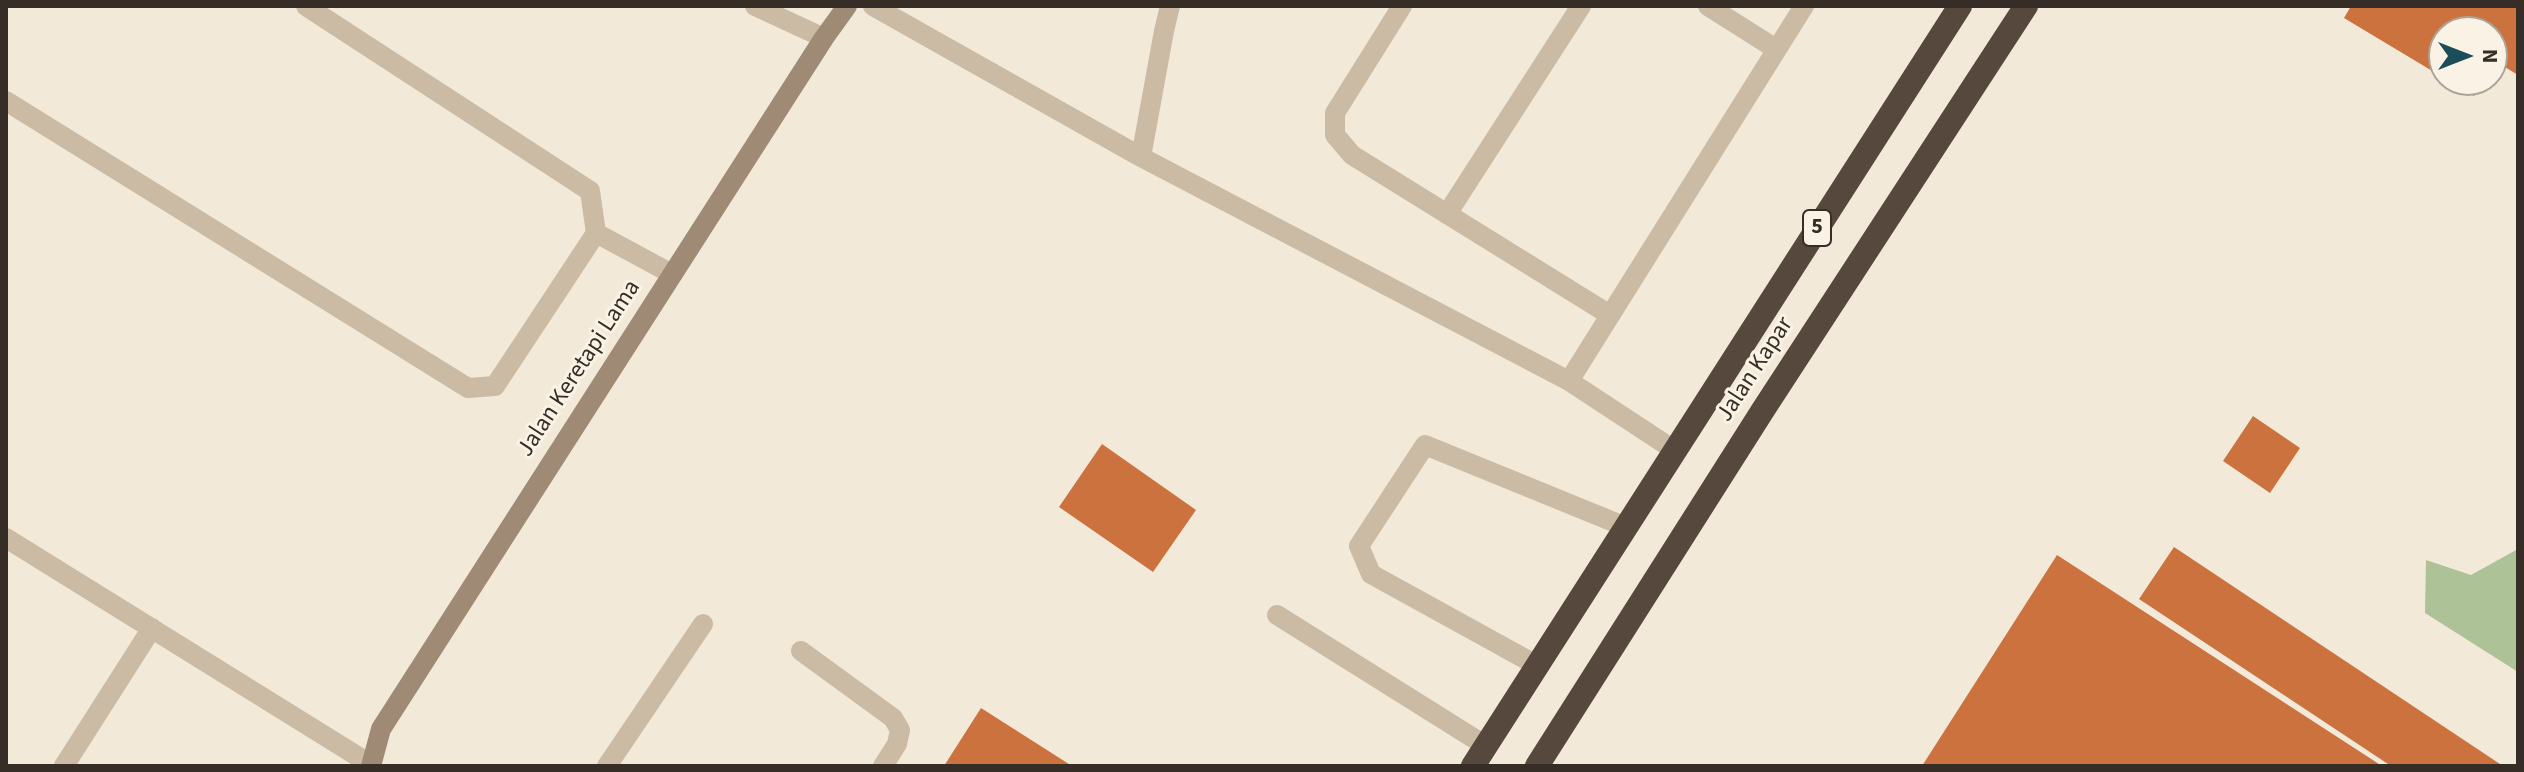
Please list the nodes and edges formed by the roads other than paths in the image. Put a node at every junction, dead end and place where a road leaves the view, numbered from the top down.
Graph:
1 (306, 6) edge
2 (755, 6) edge
3 (847, 6) edge
4 (873, 6) edge
5 (1170, 6) edge
6 (1402, 6) edge
7 (1581, 6) edge
8 (1708, 6) edge
9 (1804, 6) edge
10 (1960, 6) edge
11 (2026, 6) edge
12 (824, 38) junction
13 (1776, 49) junction
14 (6, 101) edge
15 (1141, 157) junction
16 (1447, 214) junction
17 (596, 233) junction
18 (672, 274) junction
19 (1610, 315) junction
20 (1569, 381) junction
21 (1674, 450) junction
22 (1626, 527) junction
23 (6, 538) edge
24 (1277, 615) dead end
25 (703, 624) dead end
26 (152, 628) junction
27 (801, 651) dead end
28 (1538, 666) junction
29 (1480, 756) edge
30 (370, 765) edge
31 (64, 766) edge
32 (607, 766) edge
33 (883, 766) edge
34 (1537, 766) edge

1 - 17 street
2 - 12 street
3 - 12 street, Jalan Keretapi Lama
4 - 15 street
5 - 15 street
6 - 16 street
7 - 16 street
8 - 13 street
9 - 13 street
10 - 21 highway, Jalan Kapar / 5
11 - 34 highway, Jalan Kapar / 5
12 - 18 street, Jalan Keretapi Lama
13 - 19 street
14 - 17 street
15 - 20 street
16 - 19 street
17 - 18 street
18 - 30 street, Jalan Keretapi Lama
19 - 20 street
20 - 21 street
21 - 22 highway, Jalan Kapar / 5
22 - 28 highway, Jalan Kapar / 5
22 - 28 street
23 - 26 street
24 - 29 street
25 - 32 street
26 - 30 street
26 - 31 street
27 - 33 street
28 - 29 highway, Jalan Kapar / 5

